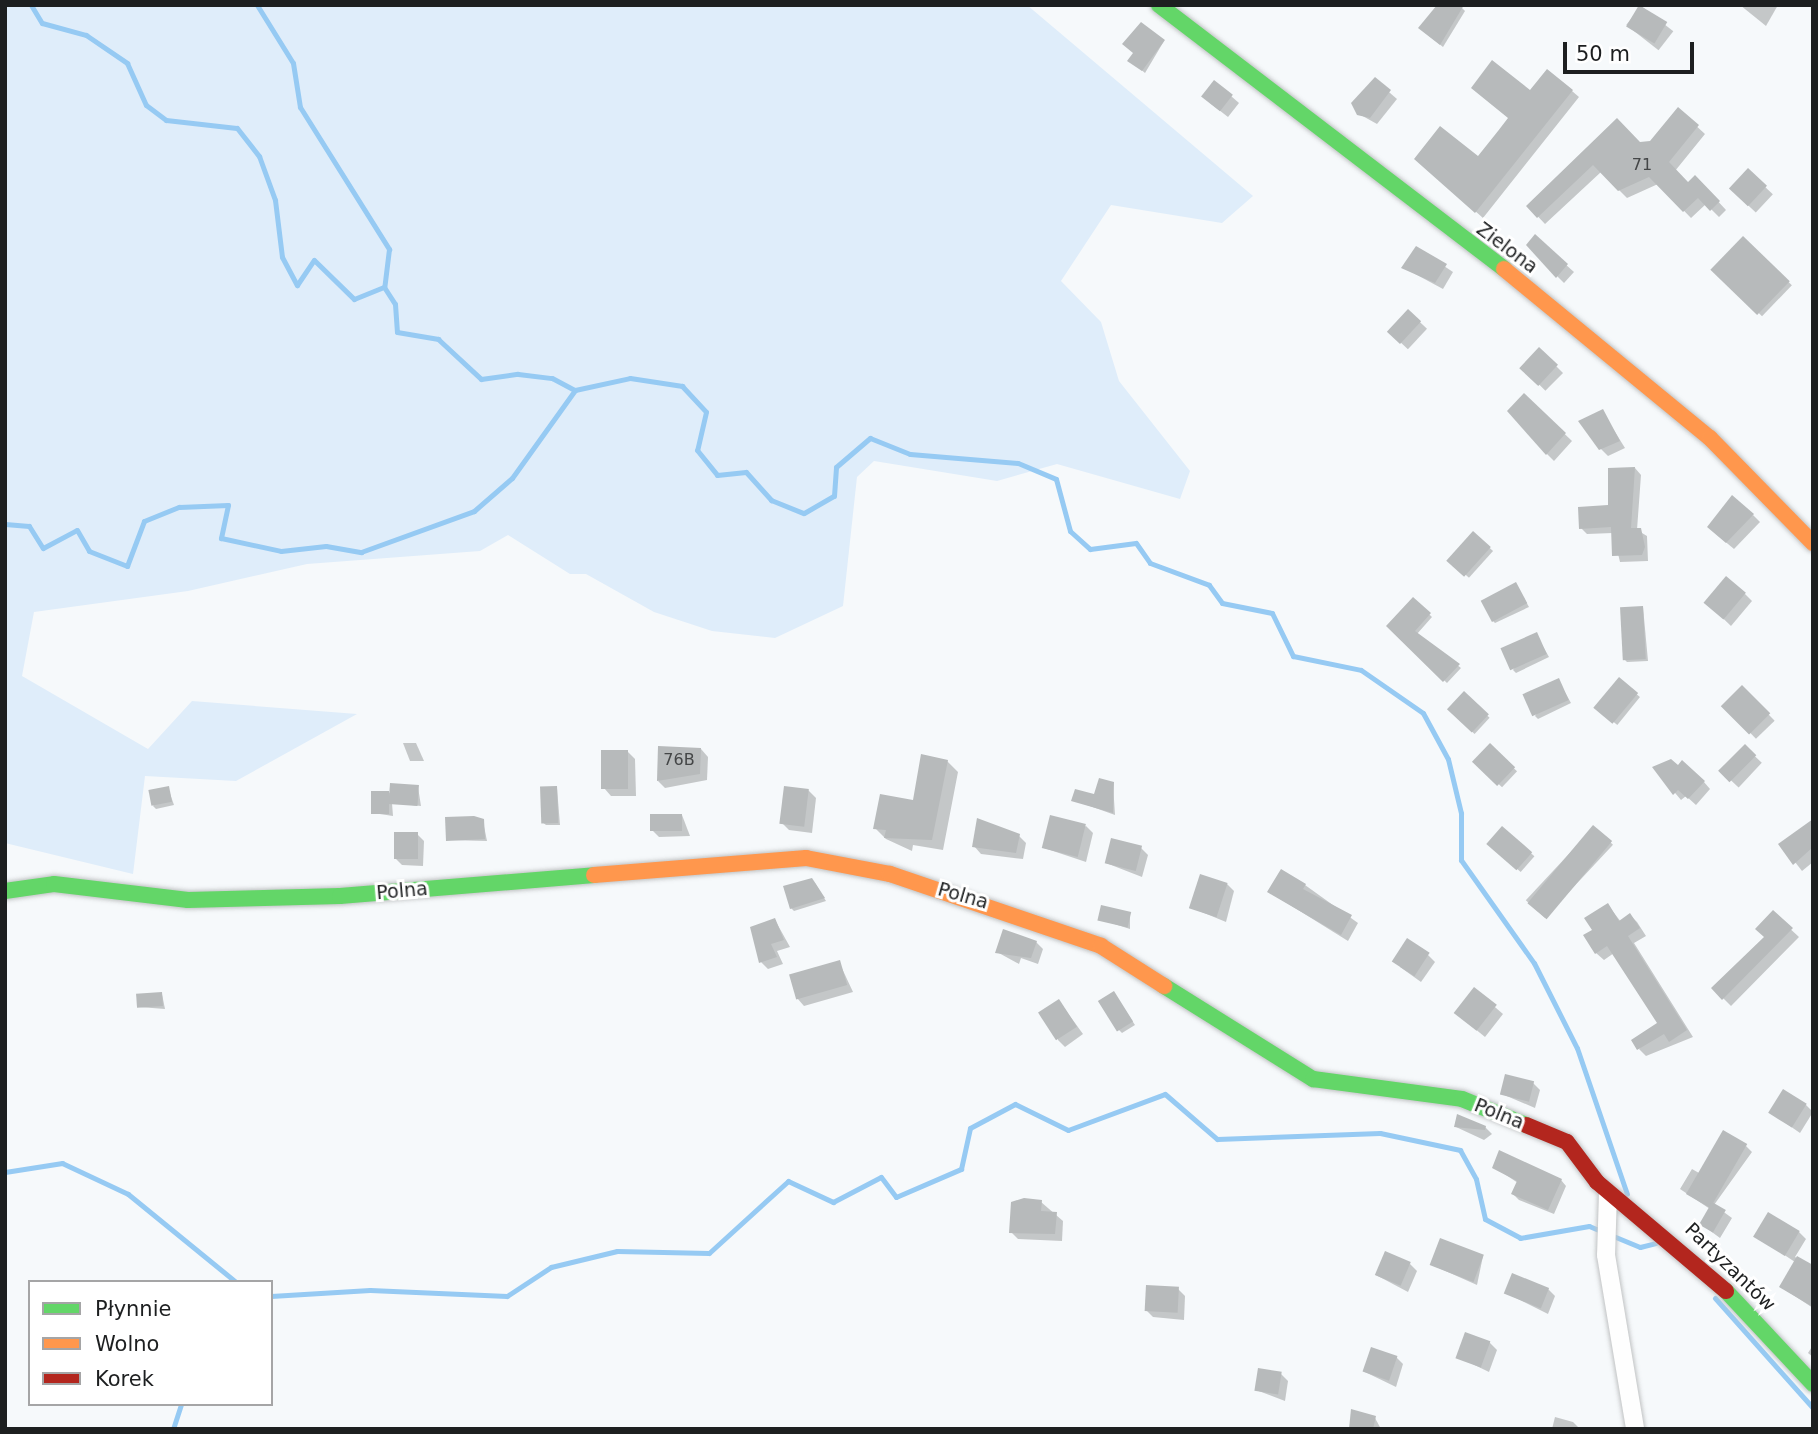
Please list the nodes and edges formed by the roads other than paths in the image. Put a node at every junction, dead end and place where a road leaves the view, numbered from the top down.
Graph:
1 (1159, 5) edge
2 (1813, 543) edge
3 (5, 891) edge
4 (1608, 1193) junction
5 (1813, 1384) edge
6 (1635, 1429) edge

1 - 2 street, Zielona
3 - 4 street, Polna
4 - 5 street, Partyzantów
4 - 6 street

